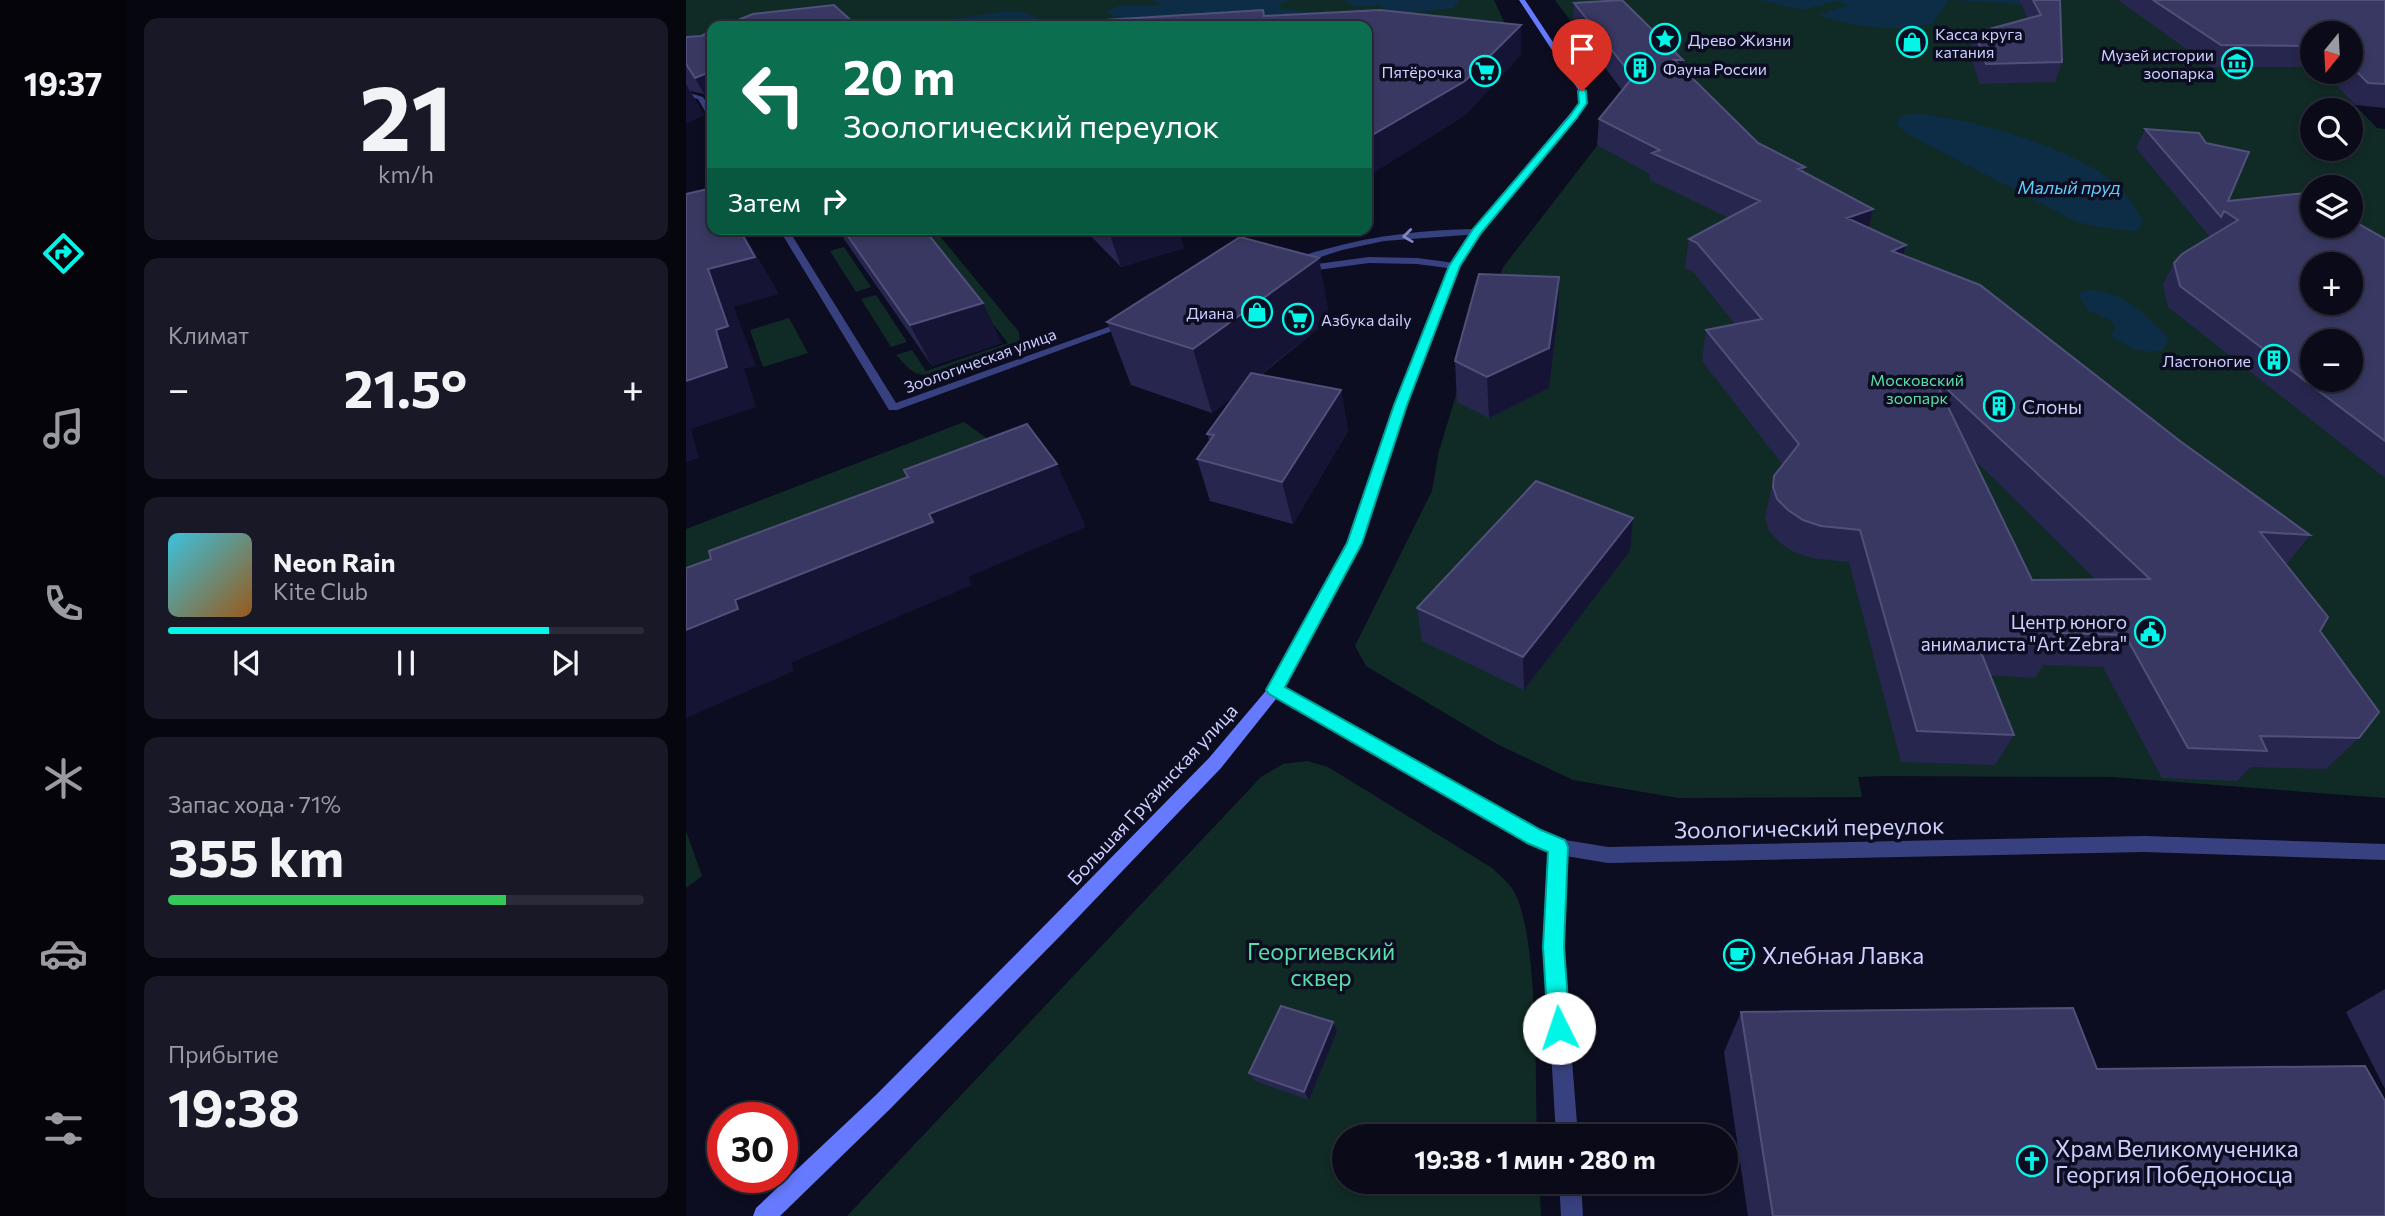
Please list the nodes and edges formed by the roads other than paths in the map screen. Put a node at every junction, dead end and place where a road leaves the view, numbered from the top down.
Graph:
1 (1522, 0) edge
2 (686, 94) edge
3 (707, 109) edge
4 (1476, 232) junction
5 (786, 235) edge
6 (1455, 266) junction
7 (1145, 317) edge
8 (1275, 690) junction
9 (1558, 847) junction
10 (2385, 852) edge
11 (1566, 1124) edge
12 (1571, 1194) edge
13 (764, 1216) edge
14 (1572, 1216) edge

1 - 4 main road, Большая Грузинская улица
2 - 3 street
4 - 6 main road, Большая Грузинская улица
4 -> 6 street
5 - 7 street, Зоологическая улица
6 - 8 main road, Большая Грузинская улица
8 - 9 street, Зоологический переулок
8 - 13 main road, Большая Грузинская улица
9 - 10 street, Зоологический переулок
9 - 11 street
12 - 14 street

